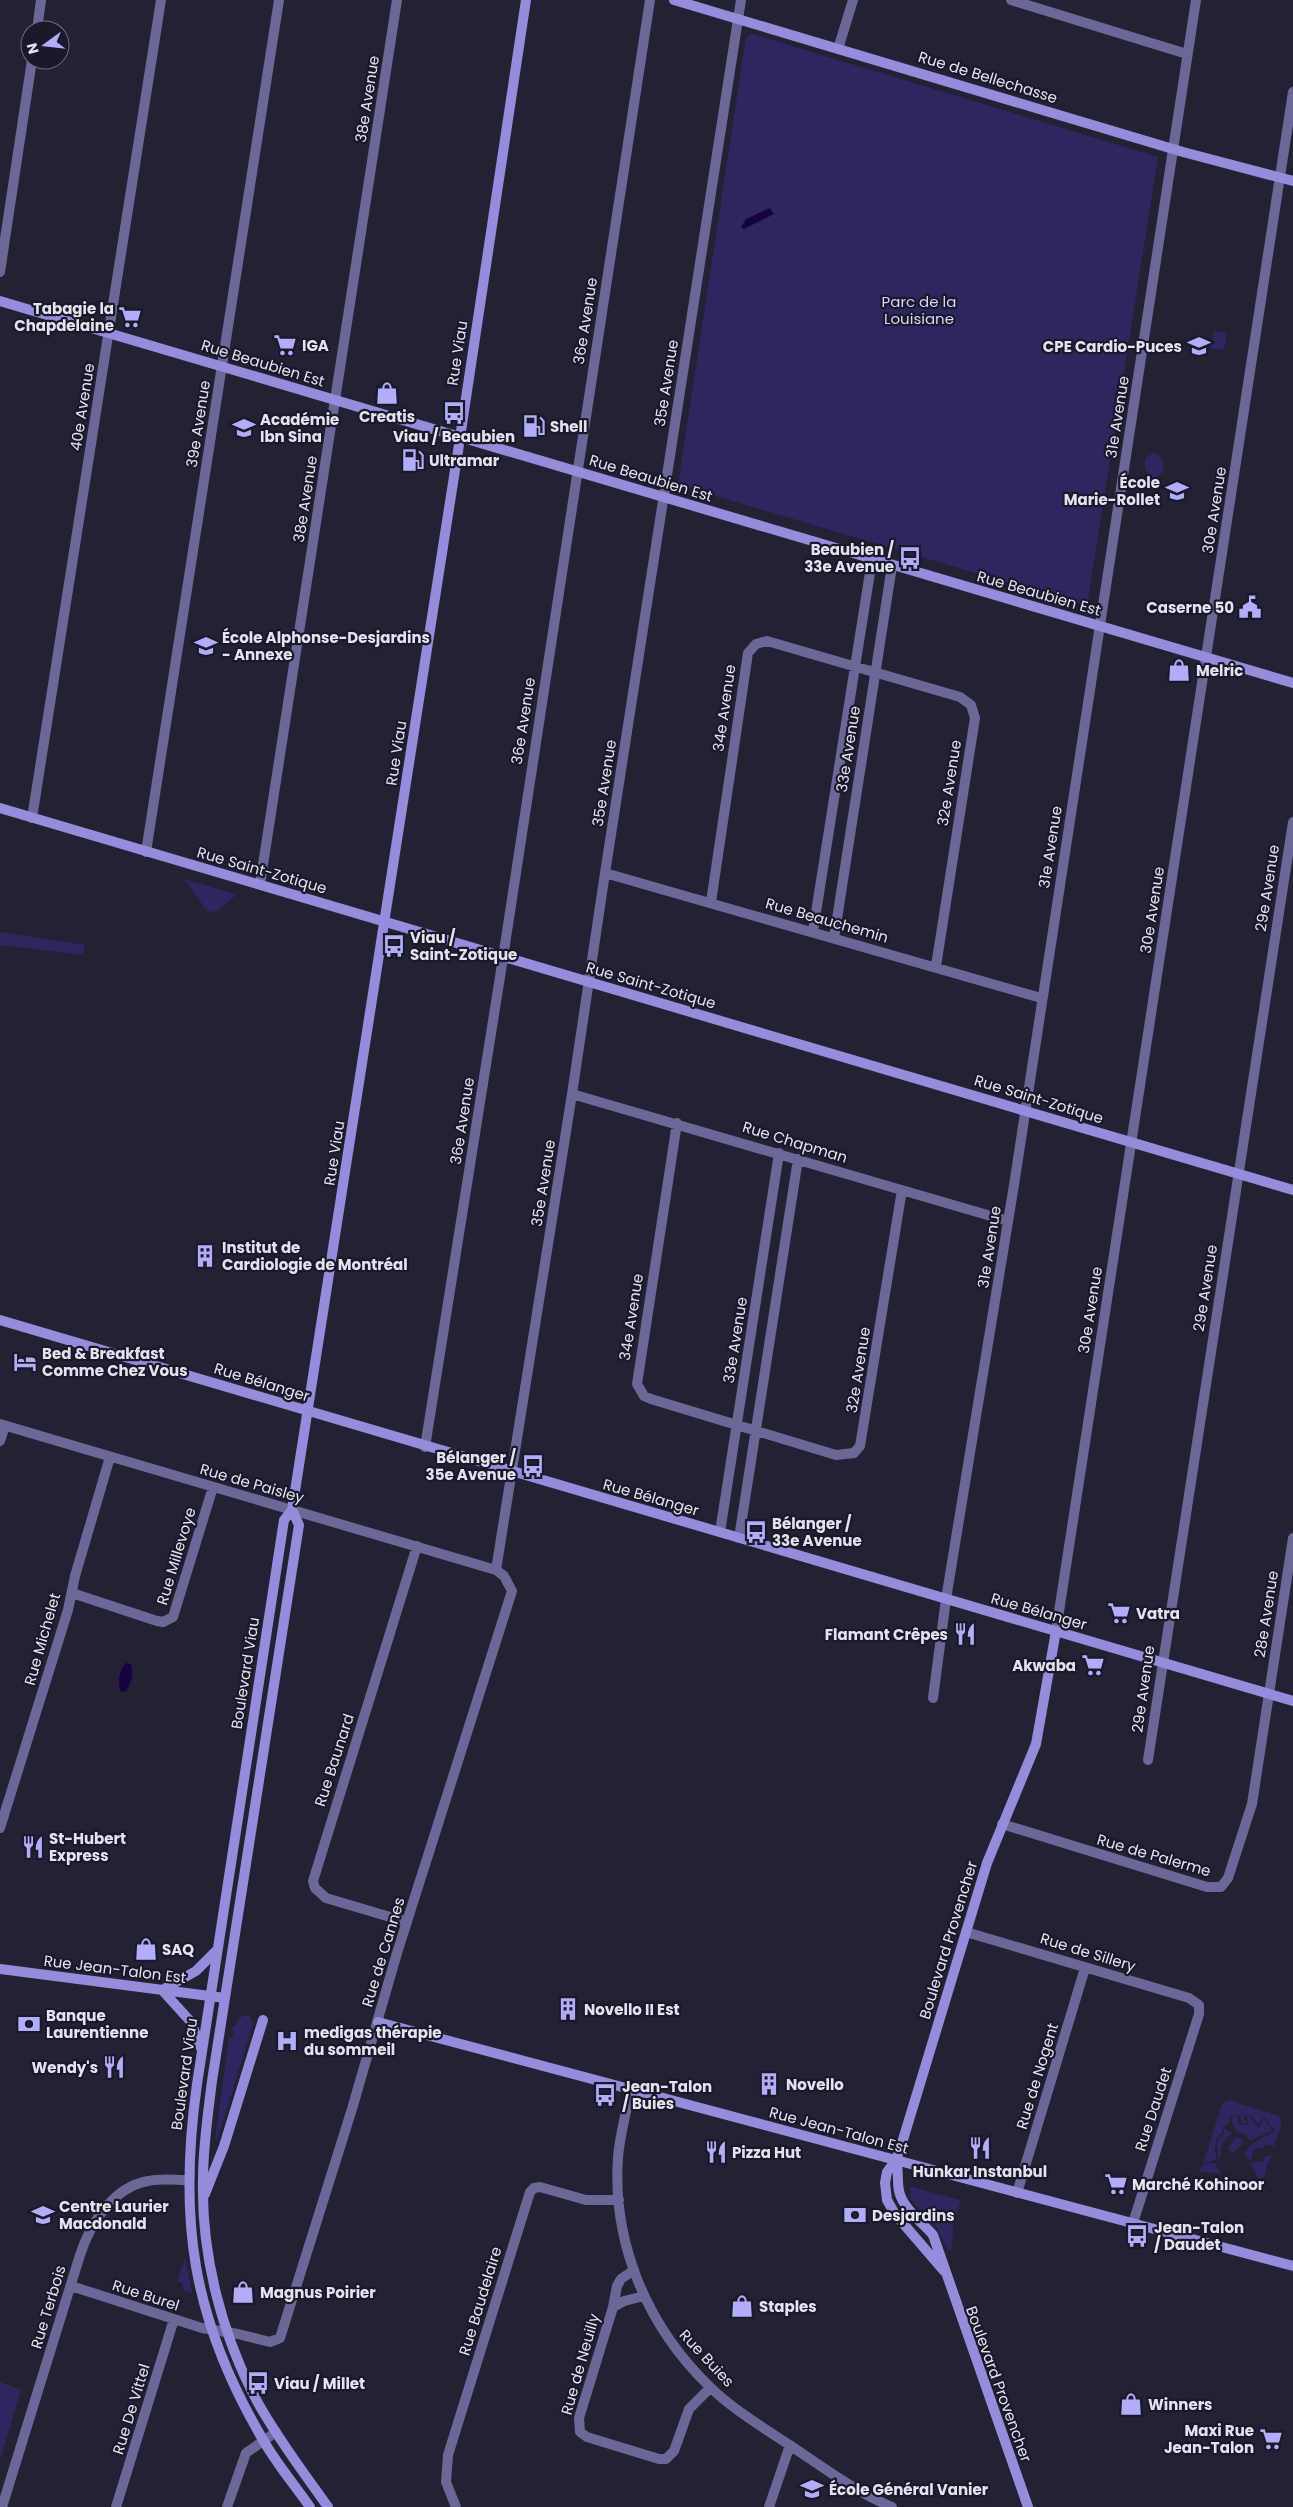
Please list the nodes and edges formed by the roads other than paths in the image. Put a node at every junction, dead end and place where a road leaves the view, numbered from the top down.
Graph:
1 (42, 0) edge
2 (161, 0) edge
3 (279, 0) edge
4 (397, 0) edge
5 (526, 0) edge
6 (650, 0) edge
7 (674, 0) edge
8 (741, 0) edge
9 (853, 0) edge
10 (1011, 0) edge
11 (1196, 0) edge
12 (738, 19) junction
13 (39, 20) edge
14 (838, 49) junction
15 (1188, 54) junction
16 (30, 70) edge
17 (1293, 92) edge
18 (1173, 149) junction
19 (1280, 177) junction
20 (1293, 181) edge
21 (0, 272) edge
22 (0, 301) edge
23 (109, 333) junction
24 (222, 366) junction
25 (336, 400) junction
26 (460, 436) junction
27 (577, 471) junction
28 (664, 498) junction
29 (872, 560) junction
30 (892, 566) junction
31 (1100, 627) junction
32 (1206, 658) junction
33 (855, 667) junction
34 (874, 673) junction
35 (1293, 683) edge
36 (0, 808) edge
37 (32, 818) junction
38 (1293, 822) edge
39 (146, 852) junction
40 (605, 873) junction
41 (260, 884) junction
42 (710, 902) junction
43 (385, 922) junction
44 (813, 931) junction
45 (834, 938) junction
46 (503, 956) junction
47 (936, 966) junction
48 (588, 983) junction
49 (1041, 998) junction
50 (572, 1094) junction
51 (1025, 1110) junction
52 (677, 1123) junction
53 (1131, 1142) junction
54 (779, 1153) junction
55 (798, 1159) junction
56 (1238, 1173) junction
57 (902, 1190) junction
58 (1293, 1190) edge
59 (1008, 1221) junction
60 (0, 1320) edge
61 (307, 1411) junction
62 (2, 1425) edge
63 (737, 1426) junction
64 (757, 1432) junction
65 (0, 1441) edge
66 (425, 1446) junction
67 (110, 1457) junction
68 (513, 1472) junction
69 (213, 1487) junction
70 (292, 1510) junction
71 (720, 1532) junction
72 (739, 1538) junction
73 (1293, 1538) edge
74 (417, 1546) junction
75 (496, 1570) junction
76 (72, 1593) junction
77 (946, 1599) junction
78 (1056, 1631) junction
79 (1162, 1662) junction
80 (1270, 1694) junction
81 (934, 1698) dead end
82 (1293, 1701) edge
83 (1040, 1733) joint
84 (1148, 1760) dead end
85 (1002, 1824) junction
86 (0, 1828) edge
87 (407, 1922) junction
88 (966, 1932) junction
89 (217, 1950) junction
90 (1085, 1968) junction
91 (0, 1969) edge
92 (162, 1990) junction
93 (210, 1996) junction
94 (226, 1998) junction
95 (1199, 2004) joint
96 (263, 2020) dead end
97 (378, 2022) junction
98 (202, 2051) junction
99 (630, 2090) junction
100 (205, 2138) junction
101 (224, 2146) junction
102 (896, 2160) junction
103 (188, 2180) junction
104 (1017, 2193) junction
105 (203, 2197) junction
106 (619, 2200) junction
107 (1133, 2223) junction
108 (1293, 2266) edge
109 (634, 2270) junction
110 (71, 2286) junction
111 (644, 2296) junction
112 (613, 2307) junction
113 (174, 2320) junction
114 (211, 2330) junction
115 (228, 2333) junction
116 (710, 2388) junction
117 (276, 2432) junction
118 (263, 2440) junction
119 (790, 2445) junction
120 (2, 2507) edge
121 (116, 2507) edge
122 (227, 2507) edge
123 (310, 2507) edge
124 (328, 2507) edge
125 (456, 2507) edge
126 (769, 2507) edge
127 (892, 2507) edge
128 (1028, 2507) edge

1 - 13 street
2 - 23 street, 40e Avenue
3 - 24 street, 39e Avenue
4 - 25 street, 38e Avenue
5 - 26 street, Rue Viau
6 - 27 street, 36e Avenue
7 - 12 street, Rue de Bellechasse
8 - 12 street, 35e Avenue
9 - 14 street
10 - 15 street
11 - 15 street, 31e Avenue
12 - 14 street, Rue de Bellechasse
12 - 28 street, 35e Avenue
14 - 18 street, Rue de Bellechasse
15 - 18 street, 31e Avenue
16 - 21 street
17 - 19 street, 30e Avenue
18 - 19 street, Rue de Bellechasse
18 - 31 street, 31e Avenue
19 - 20 street, Rue de Bellechasse
19 - 32 street, 30e Avenue
22 - 23 street, Rue Beaubien Est
23 - 24 street, Rue Beaubien Est
23 - 37 street, 40e Avenue
24 - 25 street, Rue Beaubien Est
24 - 39 street, 39e Avenue
25 - 26 street, Rue Beaubien Est
25 - 41 street, 38e Avenue
26 - 27 street, Rue Beaubien Est
26 - 43 street, Rue Viau
27 - 28 street, Rue Beaubien Est
27 - 46 street, 36e Avenue
28 - 29 street, Rue Beaubien Est
28 - 40 street, 35e Avenue
29 - 30 street, Rue Beaubien Est
29 - 33 street, 33e Avenue
30 - 31 street, Rue Beaubien Est
30 - 34 street, 33e Avenue
31 - 32 street, Rue Beaubien Est
31 - 49 street, 31e Avenue
32 - 35 street, Rue Beaubien Est
32 - 53 street, 30e Avenue
33 - 34 street, 34e Avenue
33 - 42 street, 34e Avenue
33 - 44 street, 33e Avenue
34 - 45 street, 33e Avenue
34 - 47 street, 32e Avenue
36 - 37 street, Rue Saint-Zotique
37 - 39 street, Rue Saint-Zotique
38 - 56 street, 29e Avenue
39 - 41 street, Rue Saint-Zotique
40 - 42 street, Rue Beauchemin
40 - 48 street, 35e Avenue
41 - 43 street, Rue Saint-Zotique
42 - 44 street, Rue Beauchemin
43 - 46 street, Rue Saint-Zotique
43 - 61 street, Rue Viau
44 - 45 street, Rue Beauchemin
45 - 47 street, Rue Beauchemin
46 - 48 street, Rue Saint-Zotique
46 - 66 street, 36e Avenue
47 - 49 street, Rue Beauchemin
48 - 50 street, 35e Avenue
48 - 51 street, Rue Saint-Zotique
49 - 51 street, 31e Avenue
50 - 52 street, Rue Chapman
50 - 68 street, 35e Avenue
51 - 53 street, Rue Saint-Zotique
51 - 59 street, 31e Avenue
52 - 54 street, Rue Chapman
52 - 63 street, 34e Avenue
53 - 56 street, Rue Saint-Zotique
53 - 78 street, 30e Avenue
54 - 55 street, Rue Chapman
54 - 63 street, 33e Avenue
55 - 57 street, Rue Chapman
55 - 64 street
56 - 58 street, Rue Saint-Zotique
56 - 79 street, 29e Avenue
57 - 59 street, Rue Chapman
57 - 64 street, 32e Avenue
59 - 77 street, 31e Avenue
60 - 61 street, Rue Bélanger
61 - 66 street, Rue Bélanger
61 - 70 street, Rue Viau
62 - 65 street
62 - 67 street, Rue de Paisley
63 - 64 street, 34e Avenue
63 - 71 street, 33e Avenue
64 - 72 street
66 - 68 street, Rue Bélanger
67 - 69 street, Rue de Paisley
67 - 76 street, Rue Michelet
68 - 71 street, Rue Bélanger
68 - 75 street, 35e Avenue
69 - 70 street, Rue de Paisley
69 - 76 street, Rue Millevoye
70 - 74 street, Rue de Paisley
70 - 89 street, Boulevard Viau
70 - 94 street, Boulevard Viau
71 - 72 street, Rue Bélanger
72 - 77 street, Rue Bélanger
73 - 80 street, 28e Avenue
74 - 75 street, Rue de Paisley
74 - 87 street, Rue Baunard
75 - 87 street, Rue de Cannes
76 - 86 street, Rue Michelet
77 - 78 street, Rue Bélanger
77 - 81 street, 31e Avenue
78 - 79 street, Rue Bélanger
78 - 83 street, 30e Avenue
79 - 80 street, Rue Bélanger
79 - 84 street, 29e Avenue
80 - 82 street, Rue Bélanger
80 - 85 street, Rue de Palerme
83 - 85 street, Boulevard Provencher
85 - 88 street, Boulevard Provencher
87 - 97 street, Rue de Cannes
88 - 90 street, Rue de Sillery
88 - 102 street, Boulevard Provencher
89 - 92 street
89 - 93 street, Boulevard Viau
90 - 95 street, Rue de Sillery
90 - 104 street, Rue de Nogent
91 - 92 street, Rue Jean-Talon Est
92 - 93 street, Rue Jean-Talon Est
92 - 98 street
93 - 94 street, Rue Jean-Talon Est
93 - 98 street, Boulevard Viau
94 - 100 street, Boulevard Viau
95 - 107 street, Rue Daudet
96 - 101 street, Boulevard Viau
97 - 99 street, Rue Jean-Talon Est
97 - 115 street, Rue de Cannes
98 - 103 street, Boulevard Viau
99 - 102 street, Rue Jean-Talon Est
99 - 106 street, Rue Buies
100 - 101 street
100 - 105 street, Boulevard Viau
101 - 105 street, Boulevard Viau
102 - 104 street, Rue Jean-Talon Est
102 - 128 street, Boulevard Provencher
103 - 110 street, Rue Terbois
103 - 114 street, Boulevard Viau
104 - 107 street, Rue Jean-Talon Est
105 - 115 street, Boulevard Viau
106 - 109 street, Rue Buies
106 - 125 street, Rue Baudelaire
107 - 108 street, Rue Jean-Talon Est
109 - 111 street, Rue Buies
109 - 112 street, Rue de Neuilly
110 - 113 street, Rue Burel
110 - 120 street, Rue Terbois
111 - 112 street, Rue de Neuilly
111 - 116 street, Rue Buies
112 - 116 street, Rue de Neuilly
113 - 114 street, Rue Burel
113 - 121 street, Rue De Vittel
114 - 115 street, Rue de Cannes
114 - 118 street, Boulevard Viau
115 - 117 street, Boulevard Viau
116 - 119 street, Rue Buies
117 - 118 street
117 - 124 street, Boulevard Viau
118 - 122 street
118 - 123 street, Boulevard Viau
119 - 126 street
119 - 127 street, Rue Buies

